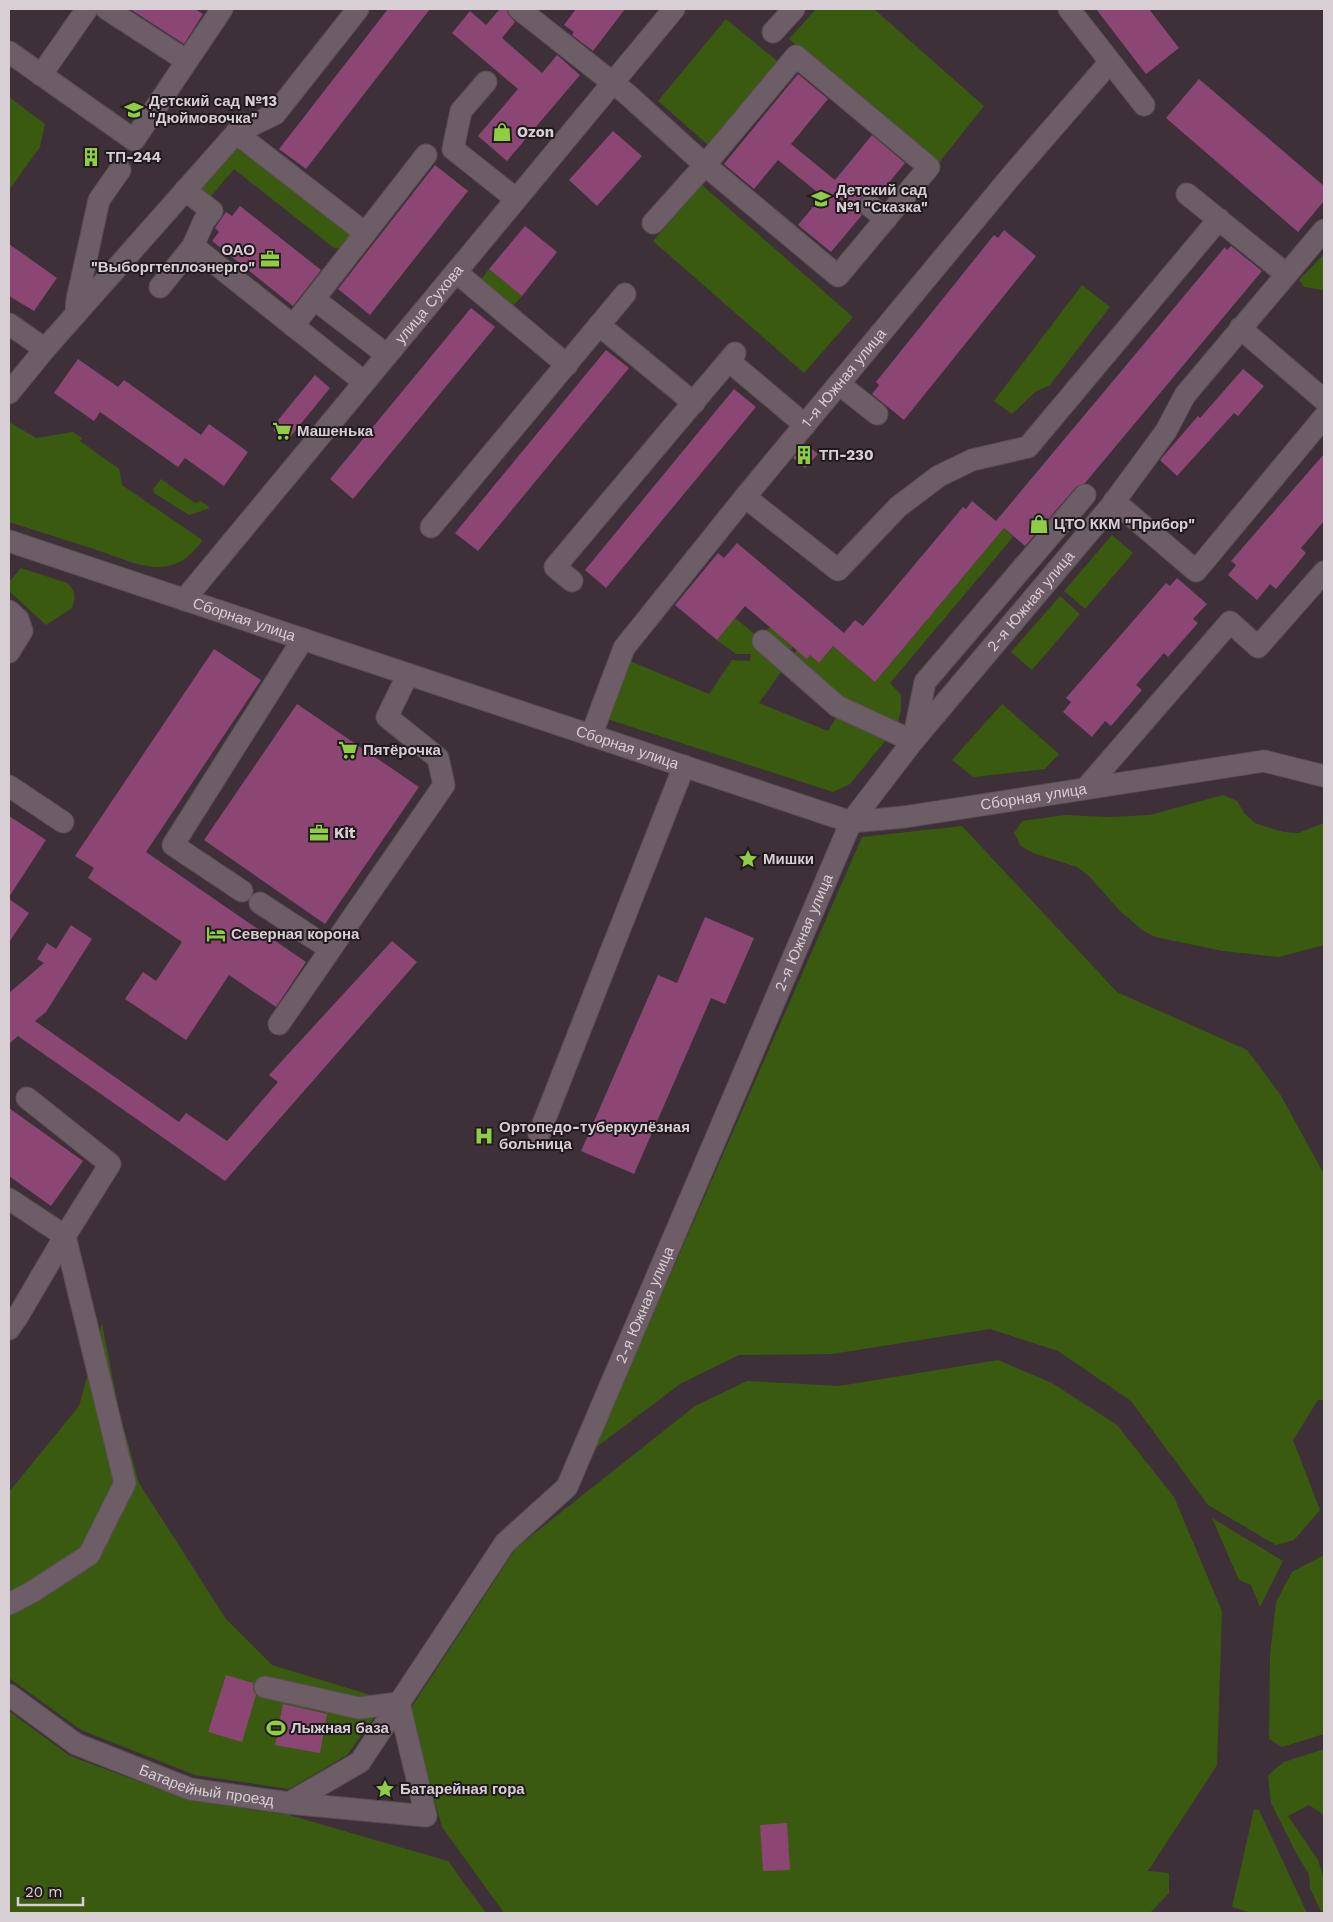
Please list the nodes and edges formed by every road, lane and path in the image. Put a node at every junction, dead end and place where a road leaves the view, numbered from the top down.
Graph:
1 (87, 9) edge
2 (107, 9) edge
3 (222, 9) edge
4 (358, 9) edge
5 (519, 9) edge
6 (674, 9) edge
7 (794, 9) edge
8 (1069, 9) edge
9 (773, 32) dead end
10 (9, 52) edge
11 (187, 60) junction
12 (1110, 62) junction
13 (42, 75) junction
14 (486, 82) dead end
15 (612, 82) junction
16 (1144, 105) dead end
17 (236, 133) junction
18 (426, 154) dead end
19 (705, 165) junction
20 (120, 170) dead end
21 (184, 190) junction
22 (1187, 194) dead end
23 (516, 199) junction
24 (1219, 219) junction
25 (653, 223) dead end
26 (1324, 230) edge
27 (366, 233) junction
28 (193, 246) junction
29 (456, 272) junction
30 (1286, 274) junction
31 (160, 287) dead end
32 (626, 294) dead end
33 (314, 299) junction
34 (76, 314) junction
35 (9, 324) edge
36 (599, 325) junction
37 (293, 326) junction
38 (1240, 328) junction
39 (45, 349) junction
40 (387, 355) junction
41 (567, 365) junction
42 (364, 382) junction
43 (839, 384) junction
44 (9, 394) edge
45 (1324, 400) edge
46 (694, 403) junction
47 (877, 414) dead end
48 (1324, 417) edge
49 (805, 425) junction
50 (1085, 495) dead end
51 (744, 497) junction
52 (1114, 501) junction
53 (431, 527) dead end
54 (12, 548) edge
55 (1324, 572) edge
56 (572, 581) dead end
57 (184, 600) junction
58 (9, 611) edge
59 (303, 639) junction
60 (763, 641) dead end
61 (9, 652) edge
62 (408, 674) junction
63 (592, 736) junction
64 (913, 741) junction
65 (684, 766) junction
66 (1322, 772) edge
67 (9, 786) edge
68 (1086, 788) junction
69 (63, 822) dead end
70 (851, 822) junction
71 (242, 891) dead end
72 (260, 903) dead end
73 (330, 949) junction
74 (279, 1024) dead end
75 (27, 1098) dead end
76 (539, 1134) dead end
77 (9, 1199) edge
78 (65, 1236) junction
79 (9, 1329) edge
80 (9, 1604) edge
81 (264, 1687) dead end
82 (9, 1696) edge
83 (399, 1703) junction
84 (289, 1803) junction

1 - 13 street
2 - 11 street
3 - 11 street
4 - 17 street
5 - 15 street
6 - 15 street, улица Сухова
7 - 9 street
8 - 12 street
10 - 13 street
11 - 13 street
12 - 16 street
12 - 43 street, 1-я Южная улица
14 - 23 street
15 - 19 street
15 - 23 street, улица Сухова
17 - 21 street
17 - 27 street
18 - 27 street
19 - 19 street
19 - 25 street
20 - 34 street
21 - 28 street
21 - 34 street
22 - 24 street
23 - 29 street, улица Сухова
24 - 30 street
24 - 51 street
26 - 30 street, 2-я Южная улица
27 - 33 street
28 - 31 street
28 - 37 street
29 - 40 street, улица Сухова
29 - 41 street
30 - 38 street, 2-я Южная улица
32 - 36 street
33 - 37 street
33 - 40 street
34 - 39 street
35 - 39 street
36 - 41 street
36 - 46 street
37 - 42 street
38 - 45 street
38 - 52 street, 2-я Южная улица
39 - 44 street
40 - 42 street, улица Сухова
41 - 53 street
42 - 57 street, улица Сухова
43 - 47 street
43 - 49 street, 1-я Южная улица
46 - 49 street
46 - 56 street
48 - 52 street
49 - 51 street, 1-я Южная улица
50 - 64 street
51 - 63 street, 1-я Южная улица
52 - 64 street, 2-я Южная улица
54 - 57 street, Сборная улица
55 - 68 street
57 - 59 street, Сборная улица
58 - 61 street
59 - 62 street, Сборная улица
59 - 71 street
60 - 64 street
62 - 63 street, Сборная улица
62 - 73 street
63 - 65 street, Сборная улица
64 - 70 street, 2-я Южная улица
65 - 70 street, Сборная улица
65 - 76 street
66 - 68 street, Сборная улица
67 - 69 street
68 - 70 street, Сборная улица
70 - 83 street, 2-я Южная улица
72 - 73 street
73 - 74 street
75 - 78 street
77 - 78 street
78 - 79 street
78 - 80 street
81 - 83 street
82 - 84 street, Батарейный проезд
83 - 84 street, 2-я Южная улица
83 - 84 street, Батарейный проезд

